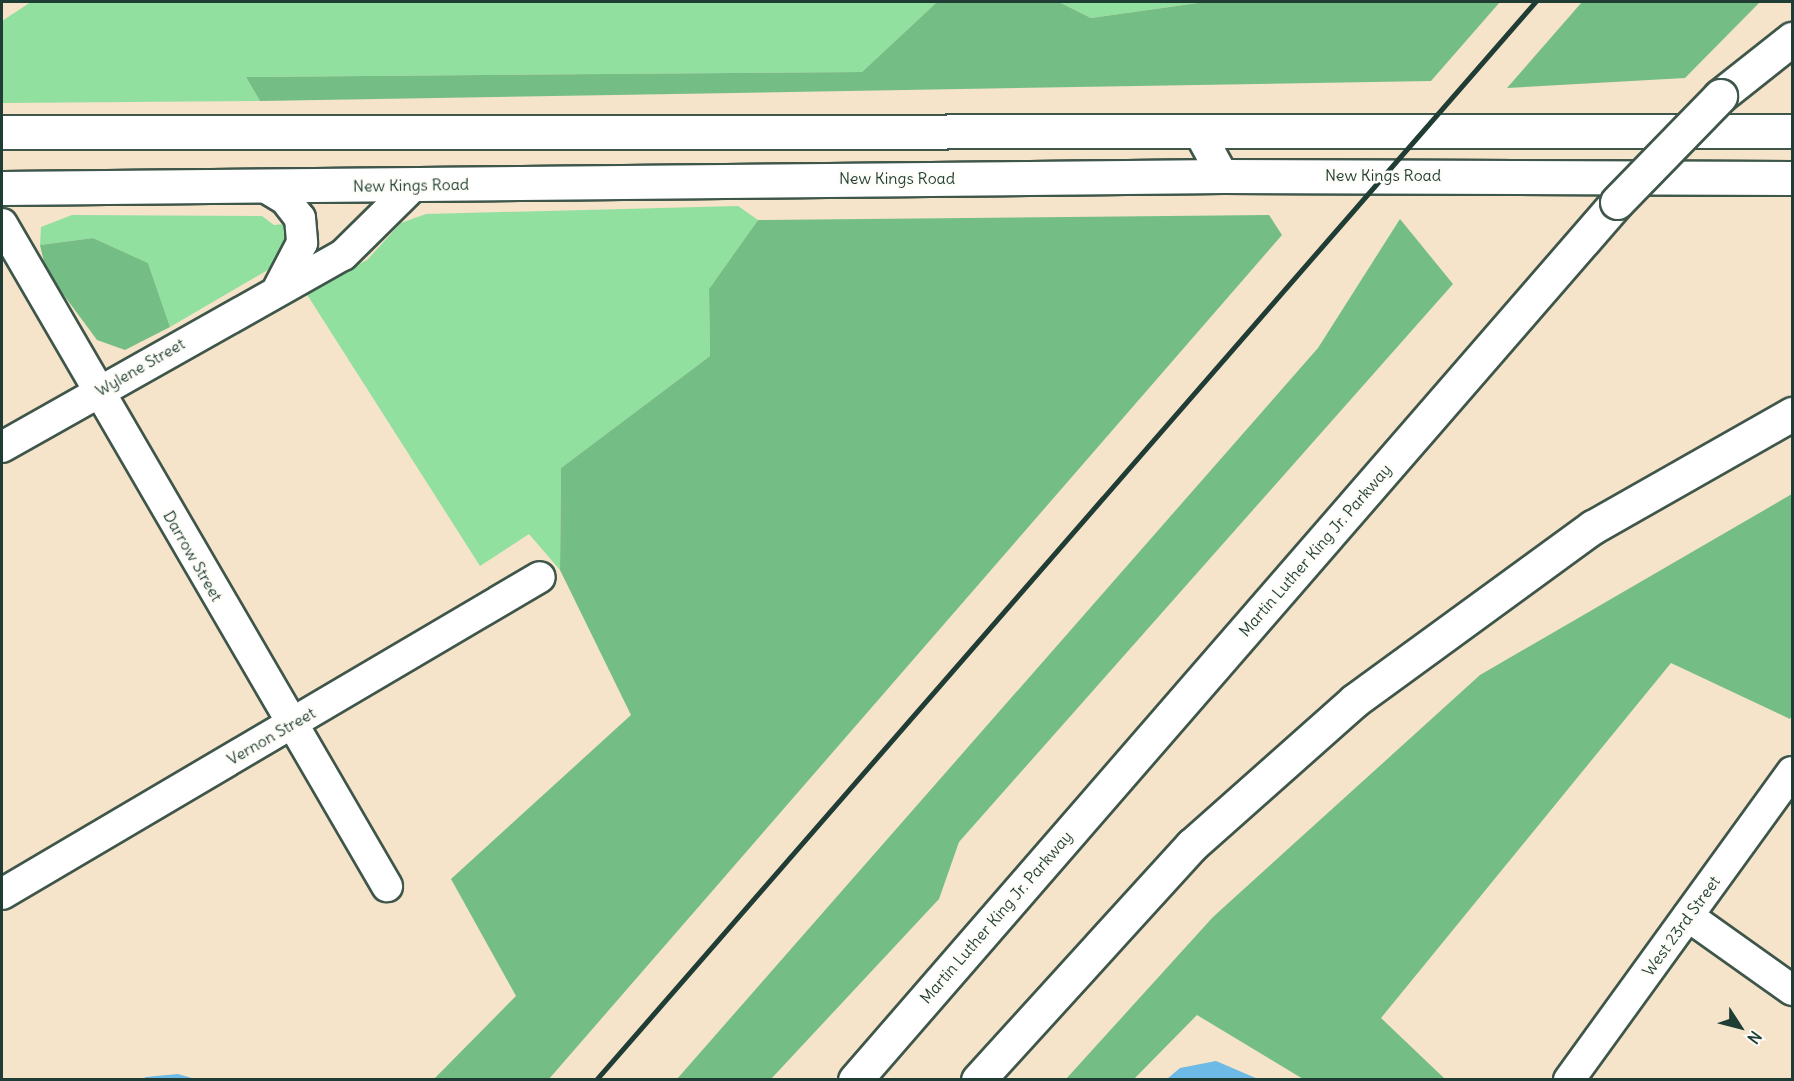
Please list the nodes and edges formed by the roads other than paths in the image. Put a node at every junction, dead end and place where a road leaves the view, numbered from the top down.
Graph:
1 (1792, 39) edge
2 (1792, 130) edge
3 (2, 132) edge
4 (1199, 132) junction
5 (1222, 176) junction
6 (1792, 178) edge
7 (414, 185) junction
8 (263, 186) junction
9 (2, 188) edge
10 (2, 224) edge
11 (279, 287) junction
12 (98, 390) junction
13 (1792, 414) edge
14 (2, 447) edge
15 (540, 576) dead end
16 (290, 725) junction
17 (1792, 772) edge
18 (387, 886) dead end
19 (2, 894) edge
20 (1688, 916) junction
21 (1792, 990) edge
22 (855, 1080) edge
23 (978, 1080) edge
24 (1569, 1080) edge

1 - 22 main road, Martin Luther King Jr. Parkway, bridge
2 - 4 main road
3 - 4 main road
4 - 5 street
5 - 6 main road, New Kings Road
5 - 7 main road, New Kings Road
7 - 8 main road, New Kings Road
7 - 11 street, Wylene Street
8 - 9 main road, New Kings Road
8 - 11 street
10 - 12 street, Darrow Street
11 - 12 street, Wylene Street
12 - 14 street, Wylene Street
12 - 16 street, Darrow Street
13 - 23 main road
15 - 16 street, Vernon Street
16 - 18 street, Darrow Street
16 - 19 street, Vernon Street
17 - 20 street, West 23rd Street
20 - 21 street
20 - 24 street, West 23rd Street

